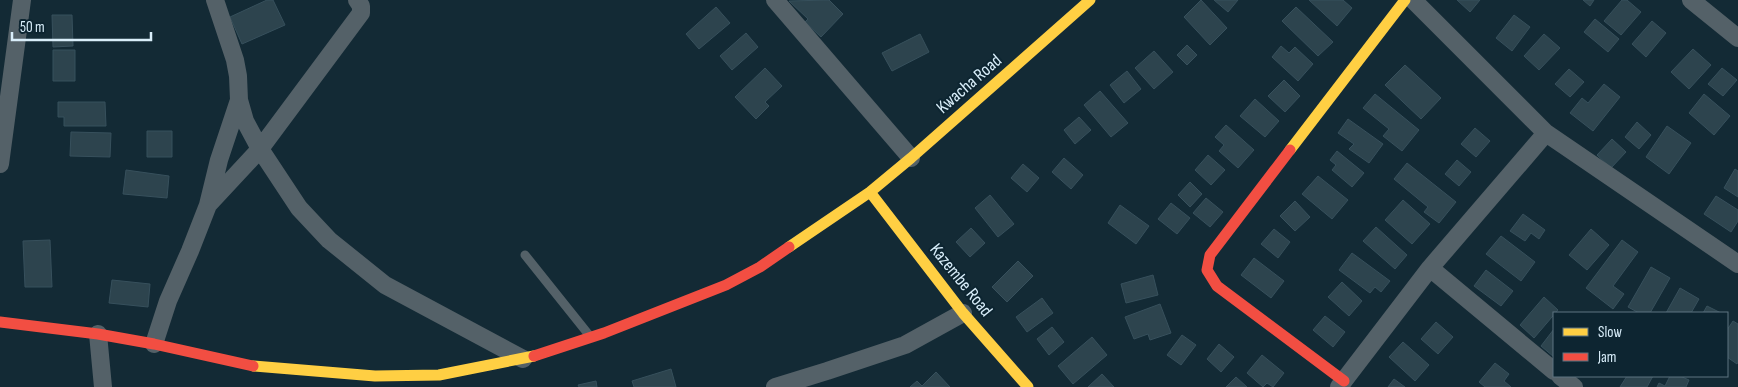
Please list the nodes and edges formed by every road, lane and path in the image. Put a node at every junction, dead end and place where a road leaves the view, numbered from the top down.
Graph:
1 (22, 0) edge
2 (215, 0) edge
3 (357, 0) edge
4 (775, 0) edge
5 (1090, 0) edge
6 (1405, 0) edge
7 (1414, 0) edge
8 (1691, 0) edge
9 (1738, 38) edge
10 (240, 100) junction
11 (1546, 133) junction
12 (260, 149) junction
13 (912, 158) junction
14 (0, 164) edge
15 (870, 192) junction
16 (208, 205) junction
17 (525, 255) dead end
18 (1738, 264) edge
19 (1430, 268) junction
20 (963, 313) junction
21 (0, 322) edge
22 (98, 334) junction
23 (591, 337) junction
24 (154, 344) junction
25 (522, 359) junction
26 (1553, 370) edge
27 (376, 382) edge
28 (1341, 384) edge
29 (103, 387) edge
30 (775, 387) edge
31 (1028, 387) edge

1 - 14 street
2 - 10 street
3 - 12 street
4 - 13 street
5 - 13 street, Kwacha Road
6 - 28 street
7 - 11 street
8 - 9 street
10 - 12 street
10 - 16 street
11 - 18 street
11 - 19 street
12 - 16 street
12 - 25 street
13 - 15 street, Kwacha Road
15 - 20 street, Kazembe Road
15 - 23 street, Kwacha Road
16 - 24 street
17 - 23 lane
19 - 26 street
19 - 28 street
20 - 30 street
20 - 31 street, Kazembe Road
21 - 22 street, Kwacha Road
22 - 24 street, Kwacha Road
22 - 29 street
23 - 25 street, Kwacha Road
24 - 27 street, Kwacha Road
25 - 27 street, Kwacha Road

